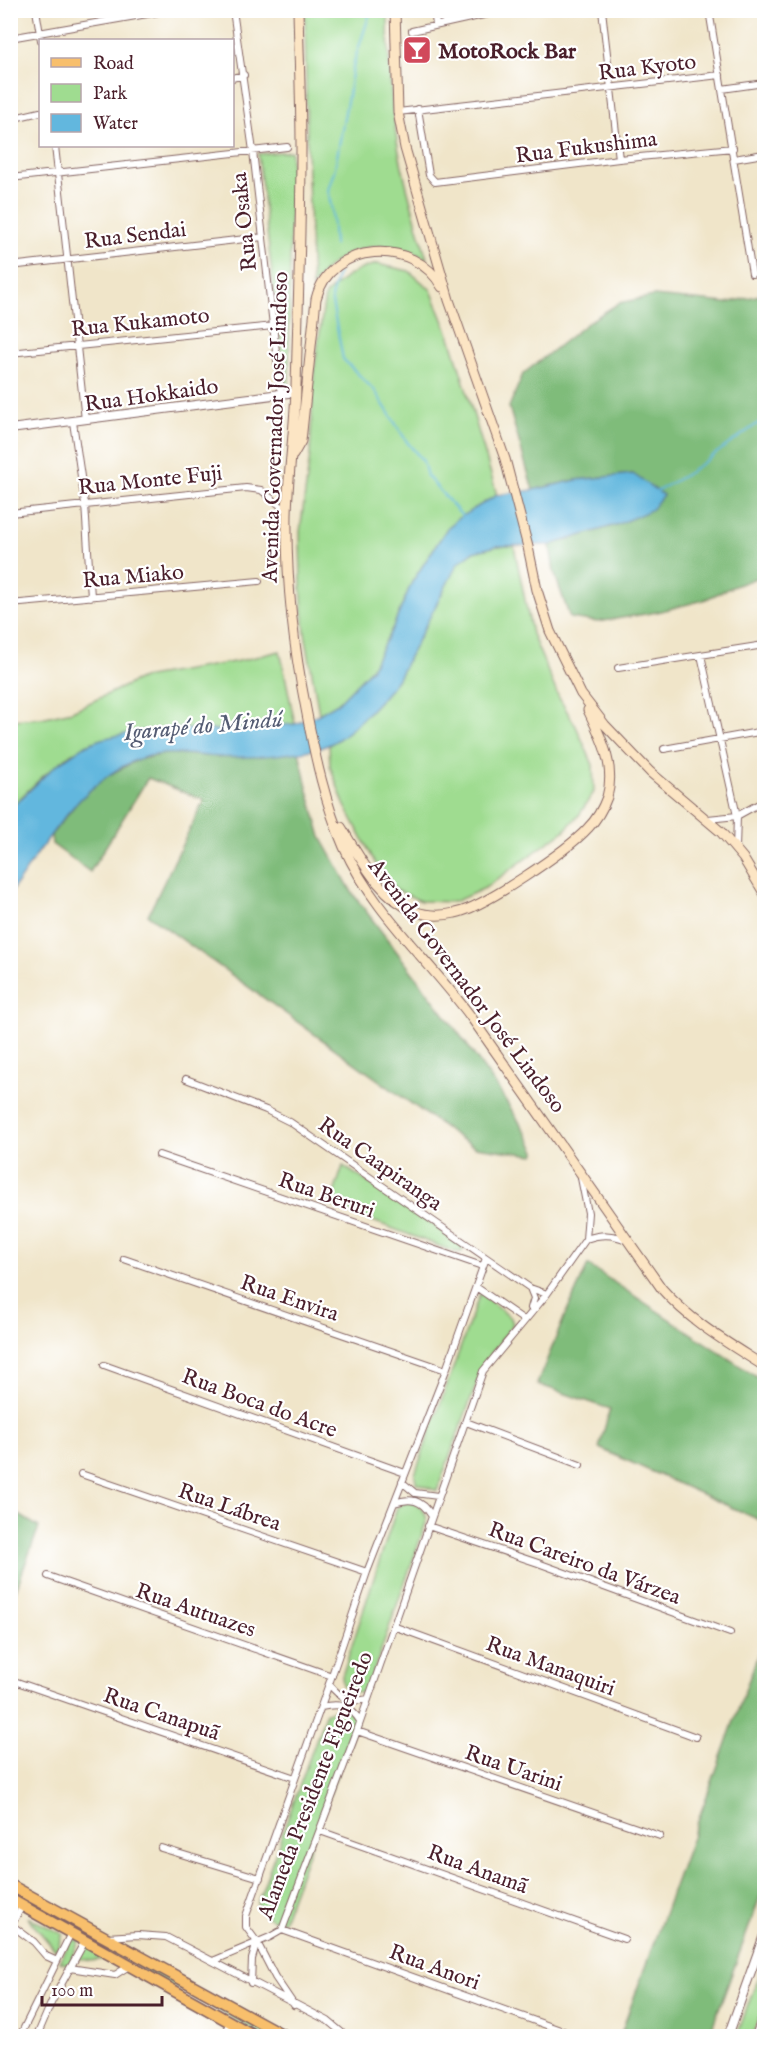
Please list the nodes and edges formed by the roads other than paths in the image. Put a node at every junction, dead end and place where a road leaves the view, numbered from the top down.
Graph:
1 (36, 10) edge
2 (170, 10) edge
3 (233, 10) edge
4 (298, 10) edge
5 (395, 10) edge
6 (434, 10) edge
7 (506, 10) edge
8 (602, 10) edge
9 (709, 10) edge
10 (436, 25) junction
11 (412, 31) dead end
12 (40, 37) edge
13 (10, 38) edge
14 (244, 75) junction
15 (720, 75) junction
16 (234, 78) edge
17 (765, 83) edge
18 (610, 88) junction
19 (722, 89) junction
20 (418, 109) junction
21 (39, 112) edge
22 (398, 112) junction
23 (10, 119) edge
24 (55, 147) edge
25 (286, 147) dead end
26 (733, 148) junction
27 (253, 151) junction
28 (765, 154) edge
29 (619, 159) junction
30 (734, 159) junction
31 (59, 173) junction
32 (10, 178) edge
33 (263, 237) junction
34 (68, 260) junction
35 (10, 266) edge
36 (752, 274) dead end
37 (449, 300) junction
38 (273, 326) junction
39 (77, 345) junction
40 (10, 352) edge
41 (296, 392) junction
42 (281, 395) junction
43 (86, 420) junction
44 (73, 422) junction
45 (10, 429) edge
46 (292, 457) junction
47 (85, 504) junction
48 (287, 511) junction
49 (10, 513) edge
50 (259, 581) dead end
51 (91, 597) junction
52 (10, 604) edge
53 (765, 645) edge
54 (701, 655) junction
55 (618, 668) dead end
56 (581, 694) junction
57 (765, 731) edge
58 (720, 739) junction
59 (663, 749) dead end
60 (765, 801) edge
61 (328, 804) junction
62 (737, 816) junction
63 (708, 819) junction
64 (736, 849) junction
65 (765, 893) edge
66 (186, 1079) dead end
67 (159, 1155) dead end
68 (580, 1171) junction
69 (586, 1239) junction
70 (627, 1240) junction
71 (124, 1258) dead end
72 (486, 1258) junction
73 (483, 1266) junction
74 (476, 1287) junction
75 (530, 1288) junction
76 (547, 1294) junction
77 (525, 1318) junction
78 (104, 1365) dead end
79 (765, 1366) edge
80 (446, 1370) junction
81 (466, 1422) junction
82 (580, 1465) dead end
83 (405, 1473) junction
84 (81, 1474) dead end
85 (402, 1482) junction
86 (438, 1496) junction
87 (394, 1503) junction
88 (431, 1515) junction
89 (428, 1526) junction
90 (367, 1572) junction
91 (48, 1576) dead end
92 (393, 1626) junction
93 (730, 1633) dead end
94 (332, 1676) junction
95 (17, 1682) dead end
96 (329, 1684) junction
97 (368, 1699) junction
98 (321, 1707) junction
99 (360, 1721) junction
100 (357, 1731) junction
101 (696, 1737) dead end
102 (295, 1778) junction
103 (320, 1831) junction
104 (660, 1836) dead end
105 (161, 1848) dead end
106 (260, 1878) junction
107 (10, 1885) edge
108 (10, 1899) edge
109 (22, 1906) junction
110 (11, 1924) edge
111 (282, 1930) junction
112 (71, 1933) junction
113 (765, 1935) edge
114 (107, 1937) junction
115 (624, 1939) dead end
116 (85, 1941) junction
117 (257, 1942) junction
118 (57, 1961) junction
119 (213, 1961) junction
120 (129, 1966) junction
121 (70, 1968) junction
122 (251, 1983) junction
123 (294, 2005) junction
124 (765, 2014) edge
125 (230, 2022) junction
126 (20, 2037) edge
127 (38, 2037) edge
128 (223, 2037) edge
129 (255, 2037) edge
130 (285, 2037) edge
131 (346, 2037) edge
132 (577, 2037) edge
133 (728, 2037) edge
134 (756, 2037) edge

1 - 12 street
2 - 12 street
3 - 14 street, Rua Osaka
4 - 41 main road, Avenida Governador José Lindoso
5 - 22 main road
6 - 10 street
7 - 10 street
8 - 18 street
9 - 15 street
10 - 11 street
12 - 13 street
14 - 16 street
14 - 27 street, Rua Osaka
15 - 18 street, Rua Kyoto
15 - 19 street
17 - 19 street
18 - 20 street, Rua Kyoto
18 - 29 street
19 - 26 street
20 - 22 street, Rua Kyoto
20 - 29 street, Rua Fukushima
21 - 23 street
22 - 37 main road
24 - 31 street
25 - 27 street
26 - 29 street, Rua Fukushima
26 - 30 street
27 - 31 street
27 - 33 street, Rua Osaka
28 - 30 street
30 - 36 street
31 - 32 street
31 - 34 street
33 - 34 street, Rua Sendai
33 - 38 street, Rua Osaka
34 - 35 street, Rua Sendai
34 - 39 street
37 - 46 main road
37 - 56 main road
38 - 39 street, Rua Kukamoto
38 - 42 street, Rua Osaka
39 - 40 street, Rua Kukamoto
39 - 43 street
41 - 42 street, Rua Hokkaido
41 - 46 main road, Avenida Governador José Lindoso
42 - 43 street, Rua Hokkaido
43 - 44 street, Rua Hokkaido
44 - 45 street, Rua Hokkaido
44 - 47 street
46 - 48 main road, Avenida Governador José Lindoso
47 - 48 street, Rua Monte Fuji
47 - 49 street, Rua Monte Fuji
47 - 51 street
48 - 61 main road, Avenida Governador José Lindoso
50 - 51 street, Rua Miako
51 - 52 street, Rua Miako
53 - 54 street
54 - 55 street
54 - 58 street
56 - 61 main road
56 - 63 main road
57 - 58 street
58 - 59 street
58 - 62 street
60 - 62 street
61 - 68 main road, Avenida Governador José Lindoso
62 - 63 street
62 - 64 street
63 - 64 main road
64 - 65 main road
66 - 72 street, Rua Caapiranga
67 - 73 street, Rua Beruri
68 - 69 street
68 - 70 main road, Avenida Governador José Lindoso
69 - 70 street
69 - 76 street, Alameda Presidente Figueiredo
70 - 79 main road, Avenida Governador José Lindoso
71 - 80 street, Rua Envira
72 - 73 street, Alameda Presidente Figueiredo
72 - 75 street, Rua Caapiranga
73 - 74 street, Alameda Presidente Figueiredo
74 - 77 street
74 - 80 street, Alameda Presidente Figueiredo
75 - 76 street, Rua Caapiranga
75 - 77 street
76 - 77 street, Alameda Presidente Figueiredo
77 - 81 street, Alameda Presidente Figueiredo
78 - 83 street, Rua Boca do Acre
80 - 83 street, Alameda Presidente Figueiredo
81 - 82 street
81 - 86 street, Alameda Presidente Figueiredo
83 - 85 street, Alameda Presidente Figueiredo
84 - 90 street, Rua Lábrea
85 - 86 street
85 - 87 street, Alameda Presidente Figueiredo
86 - 88 street, Alameda Presidente Figueiredo
87 - 88 street
87 - 90 street, Alameda Presidente Figueiredo
88 - 89 street, Alameda Presidente Figueiredo
89 - 92 street, Alameda Presidente Figueiredo
89 - 93 street, Rua Careiro da Várzea
90 - 94 street, Alameda Presidente Figueiredo
91 - 94 street, Rua Autuazes
92 - 97 street, Alameda Presidente Figueiredo
92 - 101 street, Rua Manaquiri
94 - 96 street, Alameda Presidente Figueiredo
95 - 102 street, Rua Canapuã
96 - 97 street
96 - 98 street, Alameda Presidente Figueiredo
97 - 99 street, Alameda Presidente Figueiredo
98 - 99 street
98 - 102 street, Alameda Presidente Figueiredo
99 - 100 street, Alameda Presidente Figueiredo
100 - 103 street, Alameda Presidente Figueiredo
100 - 104 street, Rua Uarini
102 - 106 street, Alameda Presidente Figueiredo
103 - 111 street, Alameda Presidente Figueiredo
103 - 115 street, Rua Anamã
105 - 106 street
106 - 117 street, Alameda Presidente Figueiredo
107 - 114 main road
108 - 109 main road
109 - 110 street
109 - 112 main road
110 - 118 street
111 - 117 street, Alameda Presidente Figueiredo
111 - 132 street, Rua Anori
112 - 116 main road
112 - 118 street
113 - 133 street
114 - 119 street
114 - 130 main road
116 - 120 main road
116 - 121 street
117 - 119 street
117 - 122 street
117 - 123 street
118 - 126 street
119 - 122 street
120 - 121 street
120 - 125 main road
121 - 127 street
122 - 123 street
123 - 131 street
124 - 134 street
125 - 128 street
125 - 129 main road

